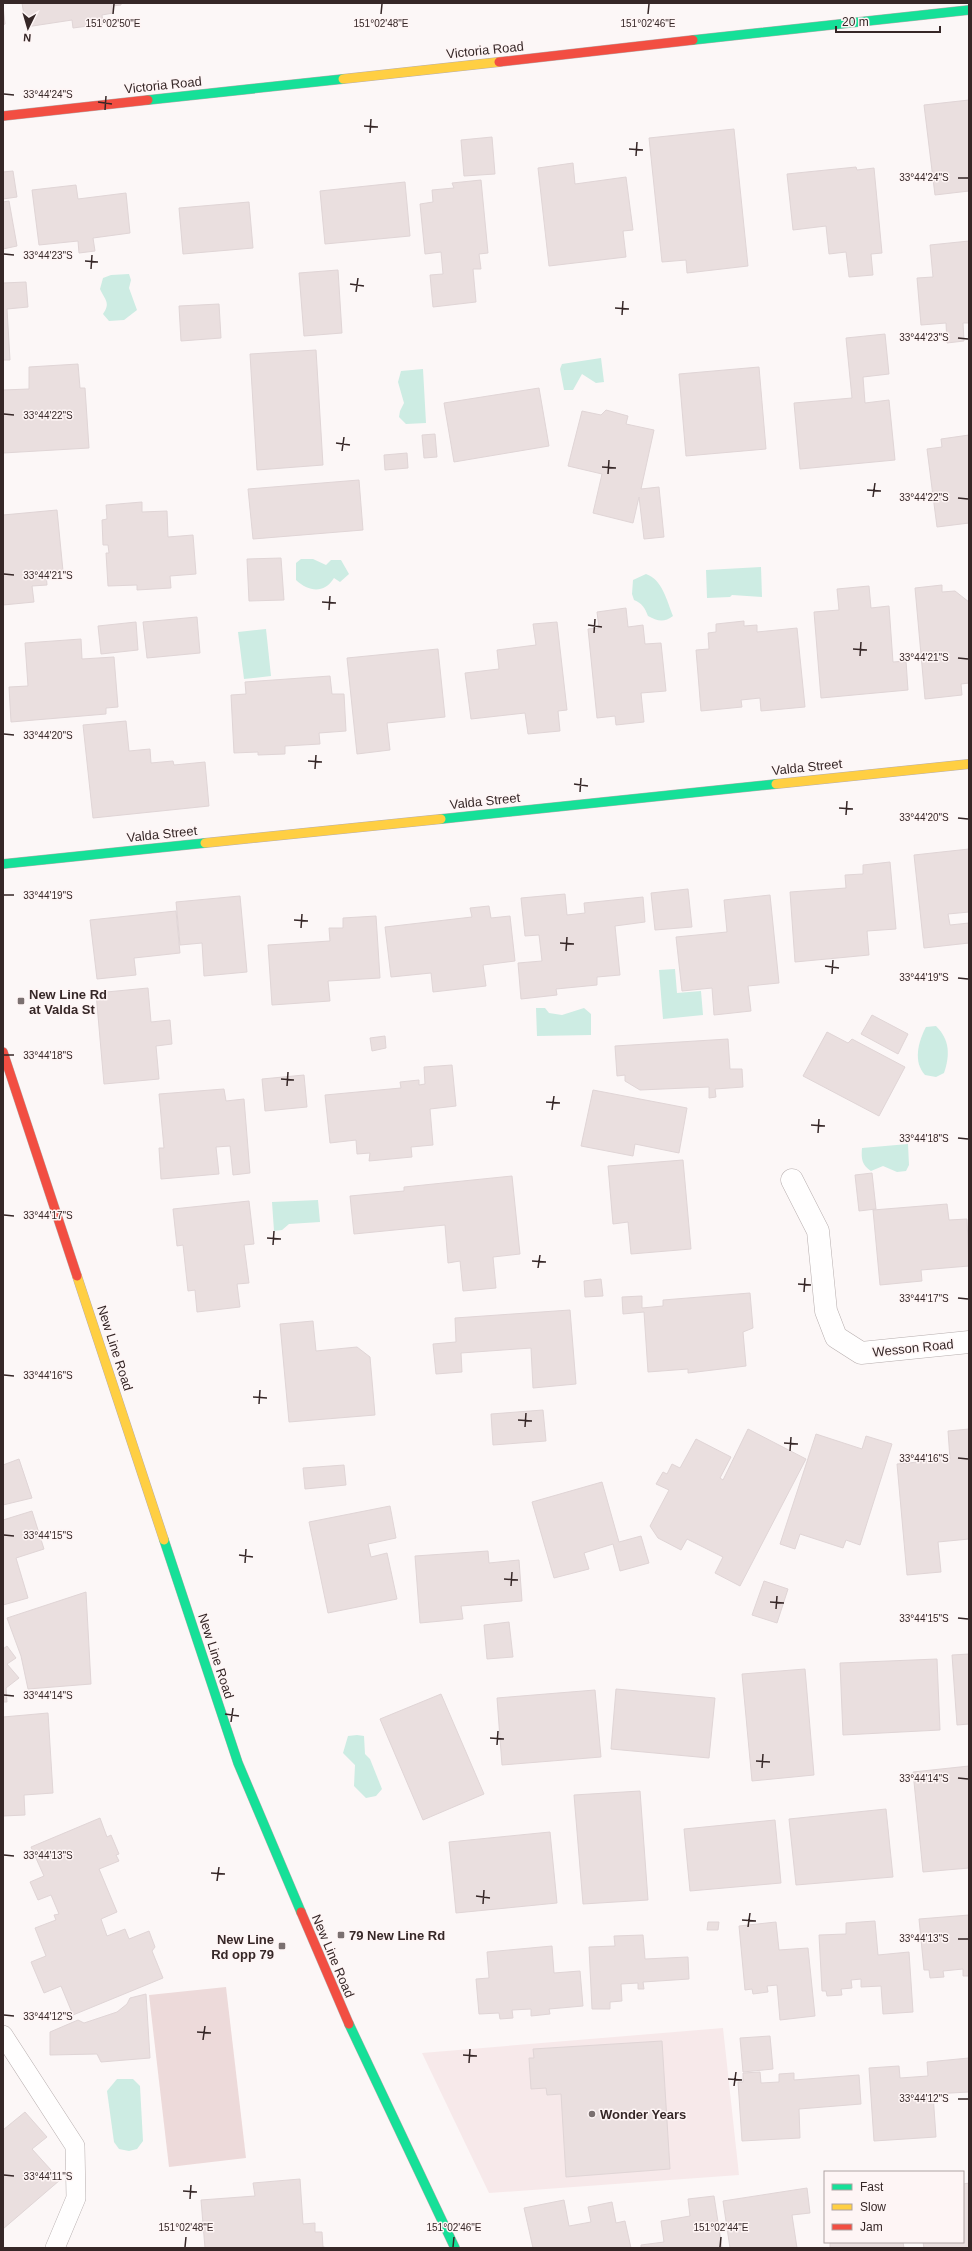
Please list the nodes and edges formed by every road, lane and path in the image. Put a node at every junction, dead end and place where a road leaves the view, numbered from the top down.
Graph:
1 (969, 10) edge
2 (3, 116) edge
3 (969, 764) edge
4 (3, 864) edge
5 (3, 1052) edge
6 (792, 1180) dead end
7 (969, 1342) edge
8 (3, 2035) edge
9 (55, 2248) edge
10 (456, 2248) edge

1 - 2 street, Victoria Road
3 - 4 street, Valda Street
5 - 10 street, New Line Road
6 - 7 street, Wesson Road
8 - 9 lane

